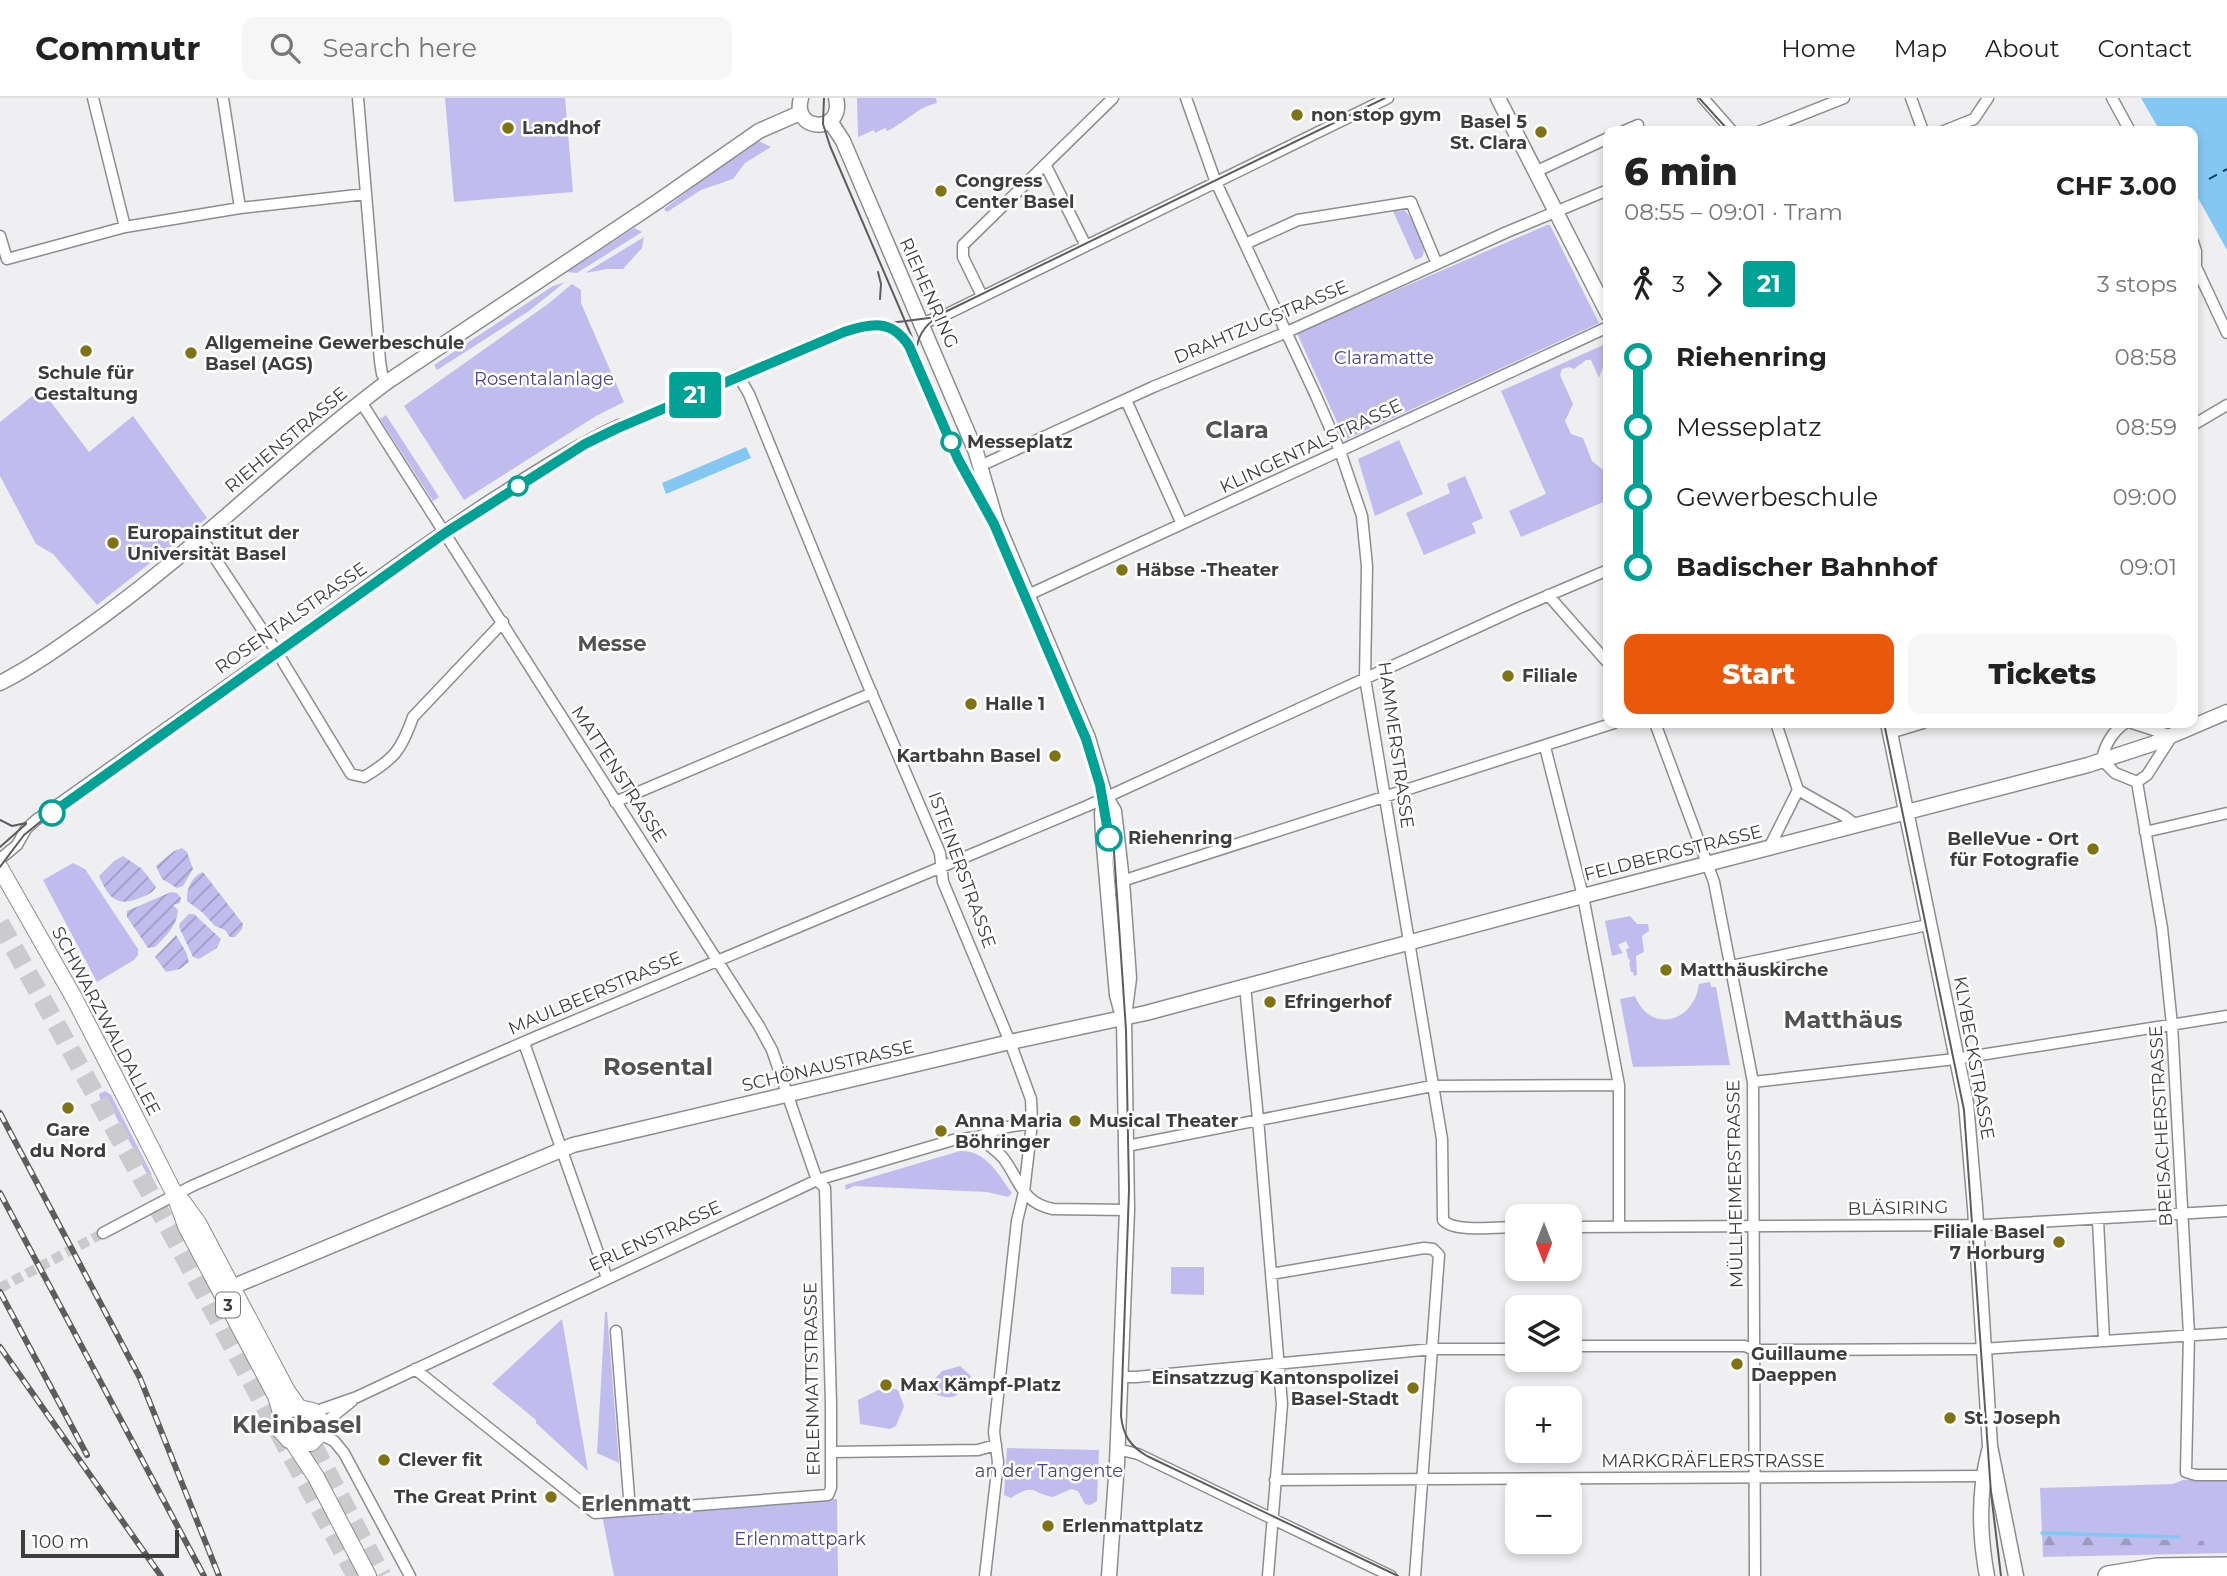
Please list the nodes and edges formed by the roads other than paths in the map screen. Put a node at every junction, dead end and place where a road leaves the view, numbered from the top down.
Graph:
1 (93, 98) edge
2 (223, 98) edge
3 (358, 98) edge
4 (1113, 98) edge
5 (1186, 98) edge
6 (1388, 98) edge
7 (1498, 98) edge
8 (1703, 98) edge
9 (1844, 98) edge
10 (1911, 98) edge
11 (1988, 98) edge
12 (2112, 98) edge
13 (837, 100) edge
14 (800, 106) edge
15 (830, 121) junction
16 (1728, 126) edge
17 (1774, 126) edge
18 (1921, 126) edge
19 (1956, 126) edge
20 (2127, 126) edge
21 (1603, 140) edge
22 (1046, 166) junction
23 (1535, 172) junction
24 (1216, 183) junction
25 (1603, 192) edge
26 (366, 194) junction
27 (240, 208) junction
28 (1556, 212) junction
29 (125, 228) junction
30 (0, 236) edge
31 (1245, 244) junction
32 (1086, 246) junction
33 (1437, 264) junction
34 (2198, 276) edge
35 (982, 296) junction
36 (1603, 304) edge
37 (920, 324) junction
38 (1603, 329) edge
39 (1287, 332) junction
40 (2227, 333) edge
41 (738, 375) dead end
42 (387, 382) junction
43 (1126, 400) junction
44 (361, 402) junction
45 (2227, 405) edge
46 (2198, 422) edge
47 (619, 425) dead end
48 (1340, 452) junction
49 (980, 466) junction
50 (1182, 524) junction
51 (443, 531) junction
52 (201, 537) junction
53 (1603, 572) edge
54 (1027, 595) junction
55 (1548, 595) junction
56 (503, 622) junction
57 (277, 652) junction
58 (1603, 657) edge
59 (17, 674) junction
60 (1365, 678) junction
61 (0, 683) edge
62 (0, 693) edge
63 (872, 693) junction
64 (2227, 712) edge
65 (2198, 725) edge
66 (1603, 727) edge
67 (1657, 728) edge
68 (1778, 728) edge
69 (1889, 728) edge
70 (2121, 728) edge
71 (2147, 728) edge
72 (2190, 728) edge
73 (2172, 736) junction
74 (1545, 747) junction
75 (2102, 760) junction
76 (2137, 782) junction
77 (1798, 790) junction
78 (1105, 796) junction
79 (1385, 797) junction
80 (615, 802) junction
81 (1906, 813) junction
82 (2227, 813) edge
83 (1856, 825) junction
84 (2145, 832) junction
85 (1769, 848) junction
86 (0, 859) edge
87 (1707, 864) junction
88 (0, 867) edge
89 (942, 867) junction
90 (1122, 881) junction
91 (1583, 896) junction
92 (1928, 925) junction
93 (1409, 943) junction
94 (718, 960) junction
95 (1731, 966) junction
96 (1244, 986) junction
97 (2227, 1016) edge
98 (1124, 1017) junction
99 (2172, 1025) junction
100 (1010, 1042) junction
101 (524, 1043) junction
102 (1957, 1058) junction
103 (1753, 1082) junction
104 (1619, 1085) junction
105 (1432, 1086) junction
106 (787, 1096) junction
107 (1258, 1119) junction
108 (1032, 1123) junction
109 (978, 1137) junction
110 (1126, 1146) junction
111 (562, 1149) junction
112 (817, 1180) junction
113 (1024, 1192) junction
114 (175, 1195) junction
115 (1126, 1210) junction
116 (2227, 1212) edge
117 (2184, 1214) junction
118 (2098, 1220) junction
119 (1976, 1225) junction
120 (1505, 1227) edge
121 (1582, 1227) edge
122 (1619, 1227) junction
123 (1754, 1227) junction
124 (103, 1233) tunnel mouth
125 (1271, 1273) junction
126 (607, 1278) junction
127 (232, 1287) junction
128 (616, 1331) dead end
129 (2227, 1333) edge
130 (2189, 1334) junction
131 (2104, 1340) junction
132 (1582, 1346) edge
133 (1985, 1348) junction
134 (1433, 1349) junction
135 (1505, 1349) edge
136 (1754, 1350) junction
137 (1278, 1365) junction
138 (415, 1369) junction
139 (1120, 1377) junction
140 (282, 1416) junction
141 (313, 1424) junction
142 (293, 1442) junction
143 (996, 1445) junction
144 (1990, 1446) junction
145 (1117, 1448) junction
146 (832, 1451) junction
147 (2227, 1475) edge
148 (1983, 1476) junction
149 (316, 1477) junction
150 (1422, 1479) junction
151 (1755, 1479) junction
152 (1275, 1480) junction
153 (630, 1510) junction
154 (1272, 1519) junction
155 (2227, 1567) edge
156 (368, 1576) edge
157 (410, 1576) edge
158 (985, 1576) edge
159 (1109, 1576) edge
160 (1268, 1576) edge
161 (1391, 1576) edge
162 (1415, 1576) edge
163 (1755, 1576) edge
164 (1987, 1576) edge
165 (2016, 1576) edge
166 (2108, 1576) edge

1 - 29 street
2 - 27 street
3 - 26 street
4 - 22 street
5 - 24 street, HAMMERSTRASSE
6 - 24 street
7 - 23 main road
8 - 16 street
9 - 17 street
10 - 18 street
11 - 19 street
12 - 20 street
13 - 15 main road
14 - 15 main road
14 - 42 main road, RIEHENSTRASSE
15 - 37 main road, RIEHENRING
21 - 23 street
22 - 32 street
22 - 35 street
23 - 28 main road
24 - 31 street, HAMMERSTRASSE
24 - 32 street
25 - 28 street, DRAHTZUGSTRASSE
26 - 27 street
26 - 42 street
27 - 29 street
28 - 33 street, DRAHTZUGSTRASSE
28 - 36 main road
29 - 30 street
31 - 33 street
31 - 39 street, HAMMERSTRASSE
32 - 35 street
33 - 39 street, DRAHTZUGSTRASSE
34 - 40 street
35 - 37 street
37 - 49 main road, RIEHENRING
38 - 48 street, KLINGENTALSTRASSE
39 - 43 street, DRAHTZUGSTRASSE
39 - 48 street, HAMMERSTRASSE
41 - 63 street, ISTEINERSTRASSE
42 - 44 main road, RIEHENSTRASSE
43 - 49 street, DRAHTZUGSTRASSE
43 - 50 street
44 - 51 street, MATTENSTRASSE
44 - 52 main road, RIEHENSTRASSE
45 - 46 street
47 - 51 street, ROSENTALSTRASSE
48 - 50 street, KLINGENTALSTRASSE
48 - 60 street, HAMMERSTRASSE
49 - 54 main road, RIEHENRING
50 - 54 street, KLINGENTALSTRASSE
51 - 56 street, MATTENSTRASSE
51 - 57 street, ROSENTALSTRASSE
52 - 57 street
52 - 59 main road, RIEHENSTRASSE
53 - 55 street, MAULBEERSTRASSE
54 - 78 main road, RIEHENRING
55 - 58 street
55 - 60 street, MAULBEERSTRASSE
56 - 57 street
56 - 80 street, MATTENSTRASSE
57 - 86 street, ROSENTALSTRASSE
59 - 61 main road, RIEHENSTRASSE
59 - 62 main road, RIEHENSTRASSE
60 - 78 street, MAULBEERSTRASSE
60 - 79 street, HAMMERSTRASSE
63 - 80 street
63 - 89 street, ISTEINERSTRASSE
64 - 65 main road, FELDBERGSTRASSE
66 - 74 street
67 - 87 street, MÜLLHEIMERSTRASSE
68 - 77 street
69 - 81 main road, KLYBECKSTRASSE
70 - 75 street
71 - 73 street
72 - 73 main road, FELDBERGSTRASSE
73 - 75 main road, FELDBERGSTRASSE
73 - 76 street
74 - 79 street
74 - 91 street
75 - 76 street
75 - 81 main road, FELDBERGSTRASSE
76 - 84 street, BREISACHERSTRASSE
77 - 83 street
77 - 85 street
78 - 89 street, MAULBEERSTRASSE
78 - 90 main road, RIEHENRING
78 - 98 main road, RIEHENRING
79 - 90 street
79 - 93 street, HAMMERSTRASSE
80 - 94 street, MATTENSTRASSE
81 - 83 main road, FELDBERGSTRASSE
81 - 92 main road, KLYBECKSTRASSE
82 - 84 street
83 - 85 main road, FELDBERGSTRASSE
84 - 99 street, BREISACHERSTRASSE
85 - 87 main road, FELDBERGSTRASSE
87 - 91 main road, FELDBERGSTRASSE
87 - 95 street, MÜLLHEIMERSTRASSE
88 - 114 main road, SCHWARZWALDALLEE / 3
89 - 94 street, MAULBEERSTRASSE
89 - 100 street, ISTEINERSTRASSE
90 - 98 main road, RIEHENRING
91 - 93 main road, FELDBERGSTRASSE
91 - 104 street
92 - 95 street
92 - 102 main road, KLYBECKSTRASSE
93 - 96 main road, FELDBERGSTRASSE
93 - 105 street, HAMMERSTRASSE
94 - 101 street, MAULBEERSTRASSE
94 - 106 street, MATTENSTRASSE
95 - 103 street, MÜLLHEIMERSTRASSE
96 - 98 main road, FELDBERGSTRASSE
96 - 107 street
97 - 99 street
98 - 100 main road, SCHÖNAUSTRASSE
98 - 110 main road, RIEHENRING
99 - 102 street
99 - 117 street, BREISACHERSTRASSE
100 - 106 main road, SCHÖNAUSTRASSE
100 - 108 street, ISTEINERSTRASSE
101 - 111 street
101 - 114 street, MAULBEERSTRASSE
102 - 103 street
102 - 119 main road, KLYBECKSTRASSE
103 - 123 street, MÜLLHEIMERSTRASSE
104 - 105 street
104 - 122 street
105 - 107 street
105 - 120 street, HAMMERSTRASSE
106 - 111 main road, SCHÖNAUSTRASSE
106 - 112 street, MATTENSTRASSE
107 - 110 street
107 - 125 street
108 - 109 street, ERLENSTRASSE
108 - 113 street, ISTEINERSTRASSE
109 - 112 street, ERLENSTRASSE
109 - 113 street
110 - 115 main road, RIEHENRING
111 - 126 street
111 - 127 main road, SCHÖNAUSTRASSE
112 - 126 street, ERLENSTRASSE
112 - 146 street, ERLENMATTSTRASSE
113 - 115 street
113 - 143 street, ISTEINERSTRASSE
114 - 124 street, MAULBEERSTRASSE
114 - 127 main road, SCHWARZWALDALLEE / 3
114 - 140 main road, SCHWARZWALDALLEE / 3
115 - 139 main road, RIEHENRING
116 - 117 street, BLÄSIRING
117 - 118 street, BLÄSIRING
117 - 130 street, BREISACHERSTRASSE
118 - 119 street, BLÄSIRING
118 - 131 street
119 - 123 street, BLÄSIRING
119 - 133 main road, KLYBECKSTRASSE
121 - 122 street, BLÄSIRING
122 - 123 street, BLÄSIRING
123 - 136 street, MÜLLHEIMERSTRASSE
125 - 134 street
125 - 137 street
126 - 138 street, ERLENSTRASSE
127 - 141 main road, SCHWARZWALDALLEE / 3
128 - 153 street
129 - 130 street
130 - 131 street
130 - 147 street, BREISACHERSTRASSE
131 - 133 street
132 - 136 street
133 - 136 street
133 - 144 main road, KLYBECKSTRASSE
134 - 135 street
134 - 137 street
134 - 150 street
136 - 151 street, MÜLLHEIMERSTRASSE
137 - 139 street
137 - 152 street
138 - 141 street, ERLENSTRASSE
138 - 153 street, ERLENMATTSTRASSE
139 - 145 main road, RIEHENRING
140 - 141 main road
140 - 142 main road, 3
141 - 142 main road
141 - 149 main road, SCHWARZWALDALLEE / 3
141 - 157 street
142 - 149 main road, SCHWARZWALDALLEE / 3
143 - 146 street
143 - 158 street, ISTEINERSTRASSE
144 - 148 main road, KLYBECKSTRASSE
144 - 165 main road, KLYBECKSTRASSE
145 - 154 street
145 - 159 main road, RIEHENRING
146 - 153 street, ERLENMATTSTRASSE
148 - 151 street, MARKGRÄFLERSTRASSE
148 - 164 main road, KLYBECKSTRASSE
149 - 156 main road, SCHWARZWALDALLEE / 3
150 - 151 street, MARKGRÄFLERSTRASSE
150 - 152 street, MARKGRÄFLERSTRASSE
150 - 162 street
151 - 163 street, MÜLLHEIMERSTRASSE
152 - 154 street
154 - 160 street
154 - 161 street
155 - 166 highway

